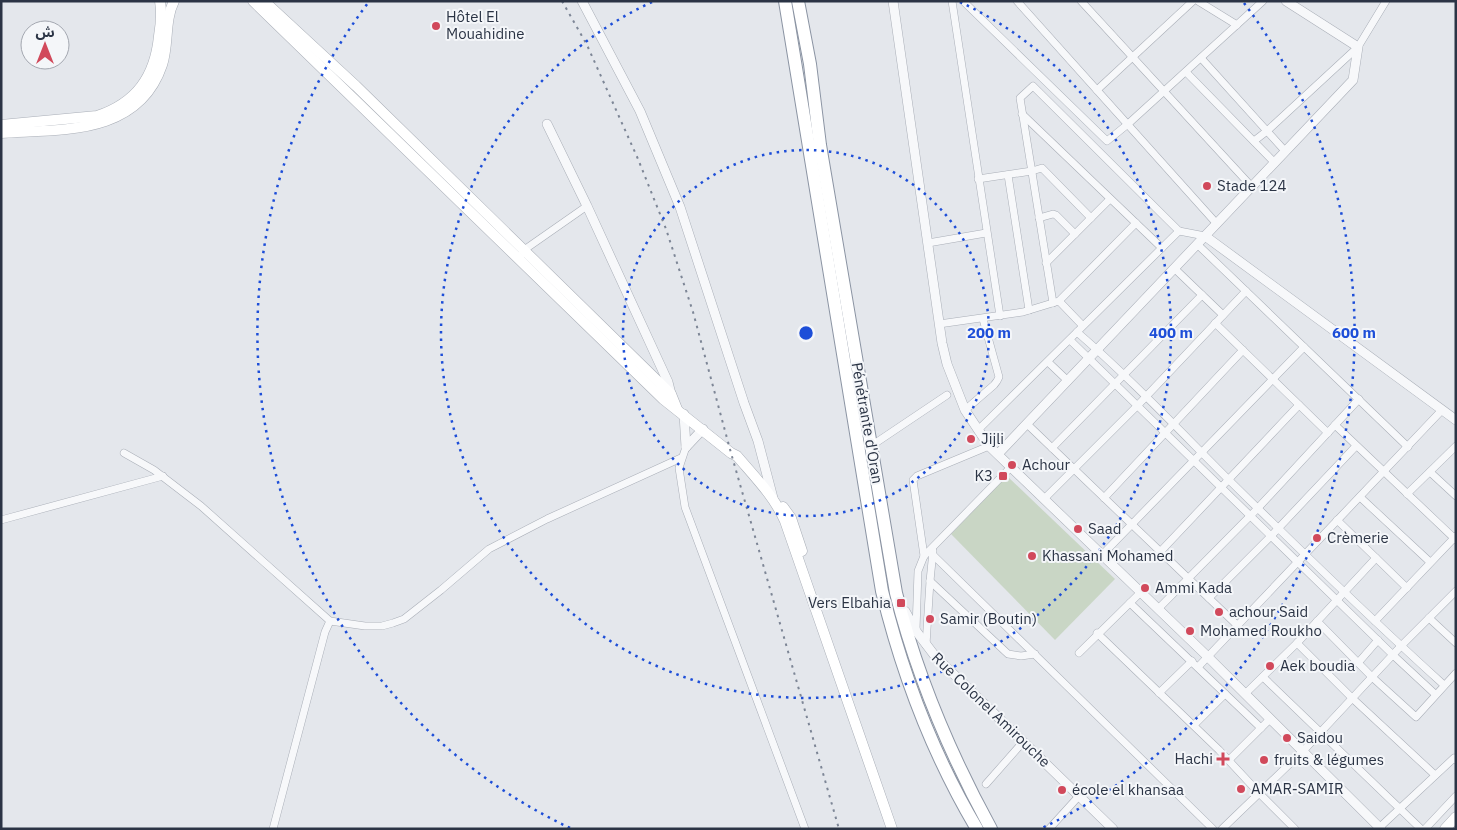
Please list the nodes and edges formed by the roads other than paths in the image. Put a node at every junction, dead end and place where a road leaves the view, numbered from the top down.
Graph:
1 (160, 1) edge
2 (174, 1) edge
3 (252, 1) edge
4 (264, 1) edge
5 (582, 1) edge
6 (785, 1) edge
7 (798, 1) edge
8 (893, 1) edge
9 (952, 1) edge
10 (1082, 1) edge
11 (1193, 1) edge
12 (1198, 1) edge
13 (1263, 1) edge
14 (1286, 1) edge
15 (1386, 1) edge
16 (1018, 2) edge
17 (968, 3) edge
18 (1237, 26) junction
19 (1358, 47) junction
20 (1132, 58) junction
21 (1200, 58) junction
22 (1186, 72) junction
23 (352, 89) junction
24 (1097, 90) junction
25 (1164, 92) junction
26 (1022, 114) junction
27 (547, 124) dead end
28 (1128, 124) junction
29 (1, 125) edge
30 (1267, 131) junction
31 (1, 133) edge
32 (1254, 141) junction
33 (1285, 151) junction
34 (1274, 163) junction
35 (1032, 172) junction
36 (1008, 175) junction
37 (978, 179) junction
38 (1252, 187) junction
39 (1110, 198) junction
40 (587, 206) junction
41 (1039, 218) junction
42 (1091, 218) junction
43 (1136, 223) junction
44 (1217, 224) junction
45 (1180, 232) junction
46 (986, 233) junction
47 (1075, 234) junction
48 (1205, 236) junction
49 (928, 243) junction
50 (1197, 244) junction
51 (1162, 248) junction
52 (522, 254) junction
53 (1046, 262) junction
54 (1174, 268) junction
55 (1246, 291) junction
56 (1202, 295) junction
57 (1056, 302) junction
58 (1029, 310) junction
59 (1223, 315) junction
60 (1000, 316) junction
61 (983, 319) junction
62 (1215, 323) junction
63 (939, 324) junction
64 (1082, 326) junction
65 (1077, 332) junction
66 (1070, 340) junction
67 (1304, 347) junction
68 (1098, 350) junction
69 (1243, 350) junction
70 (1090, 358) junction
71 (1048, 362) junction
72 (1123, 375) junction
73 (1272, 379) junction
74 (1068, 381) junction
75 (1116, 383) junction
76 (672, 394) junction
77 (947, 396) dead end
78 (1145, 397) junction
79 (1359, 399) junction
80 (1138, 405) junction
81 (1299, 405) junction
82 (965, 410) junction
83 (1442, 410) junction
84 (681, 411) junction
85 (1456, 420) edge
86 (1173, 423) junction
87 (1027, 424) junction
88 (1335, 425) junction
89 (703, 429) junction
90 (978, 430) junction
91 (1164, 432) junction
92 (1328, 433) junction
93 (871, 446) junction
94 (989, 446) junction
95 (1356, 446) junction
96 (1456, 446) edge
97 (686, 447) junction
98 (1408, 447) junction
99 (1052, 448) junction
100 (1201, 451) junction
101 (124, 453) dead end
102 (998, 454) junction
103 (682, 458) junction
104 (1193, 460) junction
105 (1011, 467) junction
106 (1074, 468) junction
107 (1384, 472) junction
108 (1430, 472) junction
109 (163, 476) junction
110 (1229, 480) junction
111 (1222, 487) junction
112 (1407, 494) junction
113 (1455, 494) edge
114 (1360, 496) junction
115 (1104, 498) junction
116 (1044, 499) junction
117 (773, 501) junction
118 (1258, 508) junction
119 (1251, 515) junction
120 (1, 520) edge
121 (1337, 520) junction
122 (1131, 524) junction
123 (1278, 528) junction
124 (1272, 536) junction
125 (1455, 538) edge
126 (936, 544) junction
127 (1160, 552) junction
128 (932, 554) junction
129 (1305, 554) junction
130 (1102, 555) junction
131 (924, 556) junction
132 (1376, 558) junction
133 (1298, 562) junction
134 (1430, 562) junction
135 (1190, 579) junction
136 (930, 581) junction
137 (1407, 588) junction
138 (1456, 591) edge
139 (1141, 592) junction
140 (1346, 592) junction
141 (896, 593) junction
142 (1209, 598) junction
143 (1338, 600) junction
144 (1130, 603) junction
145 (904, 608) junction
146 (917, 608) junction
147 (1158, 609) junction
148 (1429, 618) junction
149 (330, 621) junction
150 (1317, 621) junction
151 (1375, 621) junction
152 (1237, 625) junction
153 (916, 631) junction
154 (1097, 634) junction
155 (1378, 640) junction
156 (1297, 643) junction
157 (1456, 643) edge
158 (926, 645) junction
159 (1401, 646) junction
160 (1079, 653) dead end
161 (1035, 654) junction
162 (1393, 655) junction
163 (1207, 656) junction
164 (1358, 662) junction
165 (1195, 664) junction
166 (1456, 673) edge
167 (1263, 677) junction
168 (1372, 677) junction
169 (1444, 685) junction
170 (1159, 693) junction
171 (1226, 694) junction
172 (1245, 694) junction
173 (1435, 694) junction
174 (1352, 698) junction
175 (1270, 719) junction
176 (1194, 725) junction
177 (1261, 728) junction
178 (1320, 733) junction
179 (1023, 742) junction
180 (1303, 751) junction
181 (1229, 760) junction
182 (1456, 760) edge
183 (1435, 775) junction
184 (986, 784) dead end
185 (1259, 793) junction
186 (1080, 796) junction
187 (1456, 796) edge
188 (1400, 808) junction
189 (1456, 818) edge
190 (1209, 827) edge
191 (1381, 828) edge
192 (273, 829) edge
193 (805, 829) edge
194 (892, 829) edge
195 (975, 829) edge
196 (991, 829) edge
197 (1049, 829) edge
198 (1113, 829) edge
199 (1222, 829) edge
200 (1295, 829) edge
201 (1421, 829) edge
202 (1425, 829) edge
203 (1445, 829) edge

1 - 29 main road
2 - 31 main road
3 - 23 main road
4 - 23 main road
5 - 117 street
6 - 195 highway, Pénétrante d'Oran
7 - 93 highway, Pénétrante d'Oran
8 - 49 street
9 - 37 street
10 - 20 street
11 - 20 street
12 - 18 street
13 - 18 street
14 - 19 street
15 - 19 street
16 - 24 street
17 - 28 street
18 - 21 street
19 - 30 street
19 - 33 street
20 - 24 street
20 - 25 street
21 - 22 street
21 - 30 street
22 - 25 street
22 - 32 street
23 - 52 main road
24 - 28 street
25 - 28 street
25 - 38 street
26 - 35 street
26 - 39 street
26 - 45 street
27 - 40 street
28 - 44 street
30 - 32 street
30 - 33 street
32 - 34 street
33 - 34 street
34 - 38 street
35 - 36 street
35 - 41 street
35 - 42 street
36 - 37 street
36 - 58 street
37 - 46 street
38 - 44 street
39 - 42 street
39 - 43 street
40 - 52 street
40 - 76 street
41 - 47 street
41 - 53 street
42 - 47 street
43 - 51 street
43 - 57 street
44 - 48 street
45 - 48 street
45 - 51 street
46 - 49 street
46 - 60 street
47 - 53 street
48 - 50 street
48 - 83 street
49 - 63 street
50 - 54 street
50 - 55 street
51 - 64 street
52 - 76 main road
52 - 84 main road
53 - 57 street
54 - 56 street
54 - 68 street
55 - 59 street
55 - 67 street
56 - 59 street
56 - 72 street
57 - 58 street
57 - 64 street
58 - 60 street
59 - 62 street
60 - 61 street
61 - 63 street
61 - 82 street
62 - 69 street
62 - 78 street
63 - 82 street
64 - 65 street
65 - 66 street
65 - 68 street
66 - 70 street
66 - 71 street
67 - 73 street
67 - 79 street
68 - 70 street
68 - 72 street
69 - 73 street
69 - 86 street
70 - 74 street
70 - 75 street
71 - 74 street
71 - 90 street
72 - 75 street
72 - 78 street
73 - 81 street
73 - 100 street
74 - 87 street
75 - 80 street
75 - 99 street
76 - 84 main road
77 - 93 street
78 - 80 street
78 - 86 street
79 - 88 street
79 - 98 street
80 - 91 street
80 - 106 street
81 - 92 street
81 - 110 street
82 - 90 street
83 - 85 street
83 - 98 street
84 - 89 main road
84 - 97 street
86 - 91 street
86 - 100 street
87 - 99 street
87 - 102 street
88 - 92 street
88 - 95 street
89 - 97 street
89 - 117 main road
90 - 94 street
91 - 104 street
91 - 115 street
92 - 118 street
93 - 141 highway, Pénétrante d'Oran
94 - 102 street
94 - 131 street
95 - 107 street
95 - 123 street
96 - 108 street
97 - 103 street
98 - 107 street
99 - 106 street
100 - 104 street
100 - 110 street
101 - 109 street
102 - 105 street
103 - 149 street
103 - 193 street
104 - 111 street
104 - 122 street
105 - 116 street
105 - 126 street
106 - 115 street
106 - 116 street
107 - 112 street
107 - 114 street
108 - 112 street
108 - 113 street
109 - 120 street
109 - 149 street
110 - 111 street
110 - 118 street
111 - 119 street
111 - 127 street
112 - 125 street
114 - 121 street
114 - 134 street
115 - 122 street
116 - 130 street
117 - 194 main road
118 - 119 street
118 - 123 street
119 - 124 street
119 - 135 street
121 - 129 street
121 - 132 street
122 - 127 street
122 - 130 street
123 - 124 street
123 - 129 street
124 - 133 street
124 - 142 street
125 - 134 street
126 - 128 street
126 - 131 street
127 - 135 street
128 - 136 street
128 - 161 street
129 - 133 street
129 - 140 street
130 - 139 street
131 - 146 street
132 - 137 street
132 - 140 street
133 - 143 street
133 - 152 street
134 - 137 street
135 - 142 street
135 - 147 street
136 - 158 street
136 - 161 street
137 - 151 street
138 - 148 street
139 - 144 street
139 - 147 street
140 - 143 street
140 - 151 street
141 - 145 street, Rue Colonel Amirouche
141 - 196 highway, Pénétrante d'Oran
142 - 152 street
143 - 150 street
143 - 155 street
144 - 154 street
144 - 165 street
145 - 146 street
145 - 153 street, Rue Colonel Amirouche
146 - 153 street
147 - 163 street
148 - 157 street
148 - 159 street
149 - 192 street
150 - 156 street
150 - 164 street
151 - 159 street
152 - 163 street
153 - 158 street, Rue Colonel Amirouche
154 - 160 street
154 - 170 street
155 - 162 street
155 - 164 street
156 - 167 street
156 - 174 street
158 - 179 street, Rue Colonel Amirouche
159 - 162 street
159 - 169 street
161 - 190 street
162 - 168 street
162 - 173 street
163 - 165 street
163 - 172 street
164 - 168 street
165 - 170 street
165 - 171 street
166 - 169 street
167 - 172 street
167 - 178 street
168 - 173 street
168 - 174 street
169 - 173 street
170 - 176 street
171 - 176 street
171 - 177 street
172 - 175 street
174 - 178 street
174 - 183 street
175 - 177 street
175 - 180 street
176 - 181 street
177 - 181 street
178 - 180 street
178 - 188 street
179 - 184 street
179 - 186 street, Rue Colonel Amirouche
180 - 185 street
180 - 191 street
181 - 185 street
182 - 183 street
183 - 188 street
185 - 199 street
185 - 200 street
186 - 197 street
186 - 198 street, Rue Colonel Amirouche
187 - 202 street
188 - 191 street
188 - 201 street
189 - 203 main road

